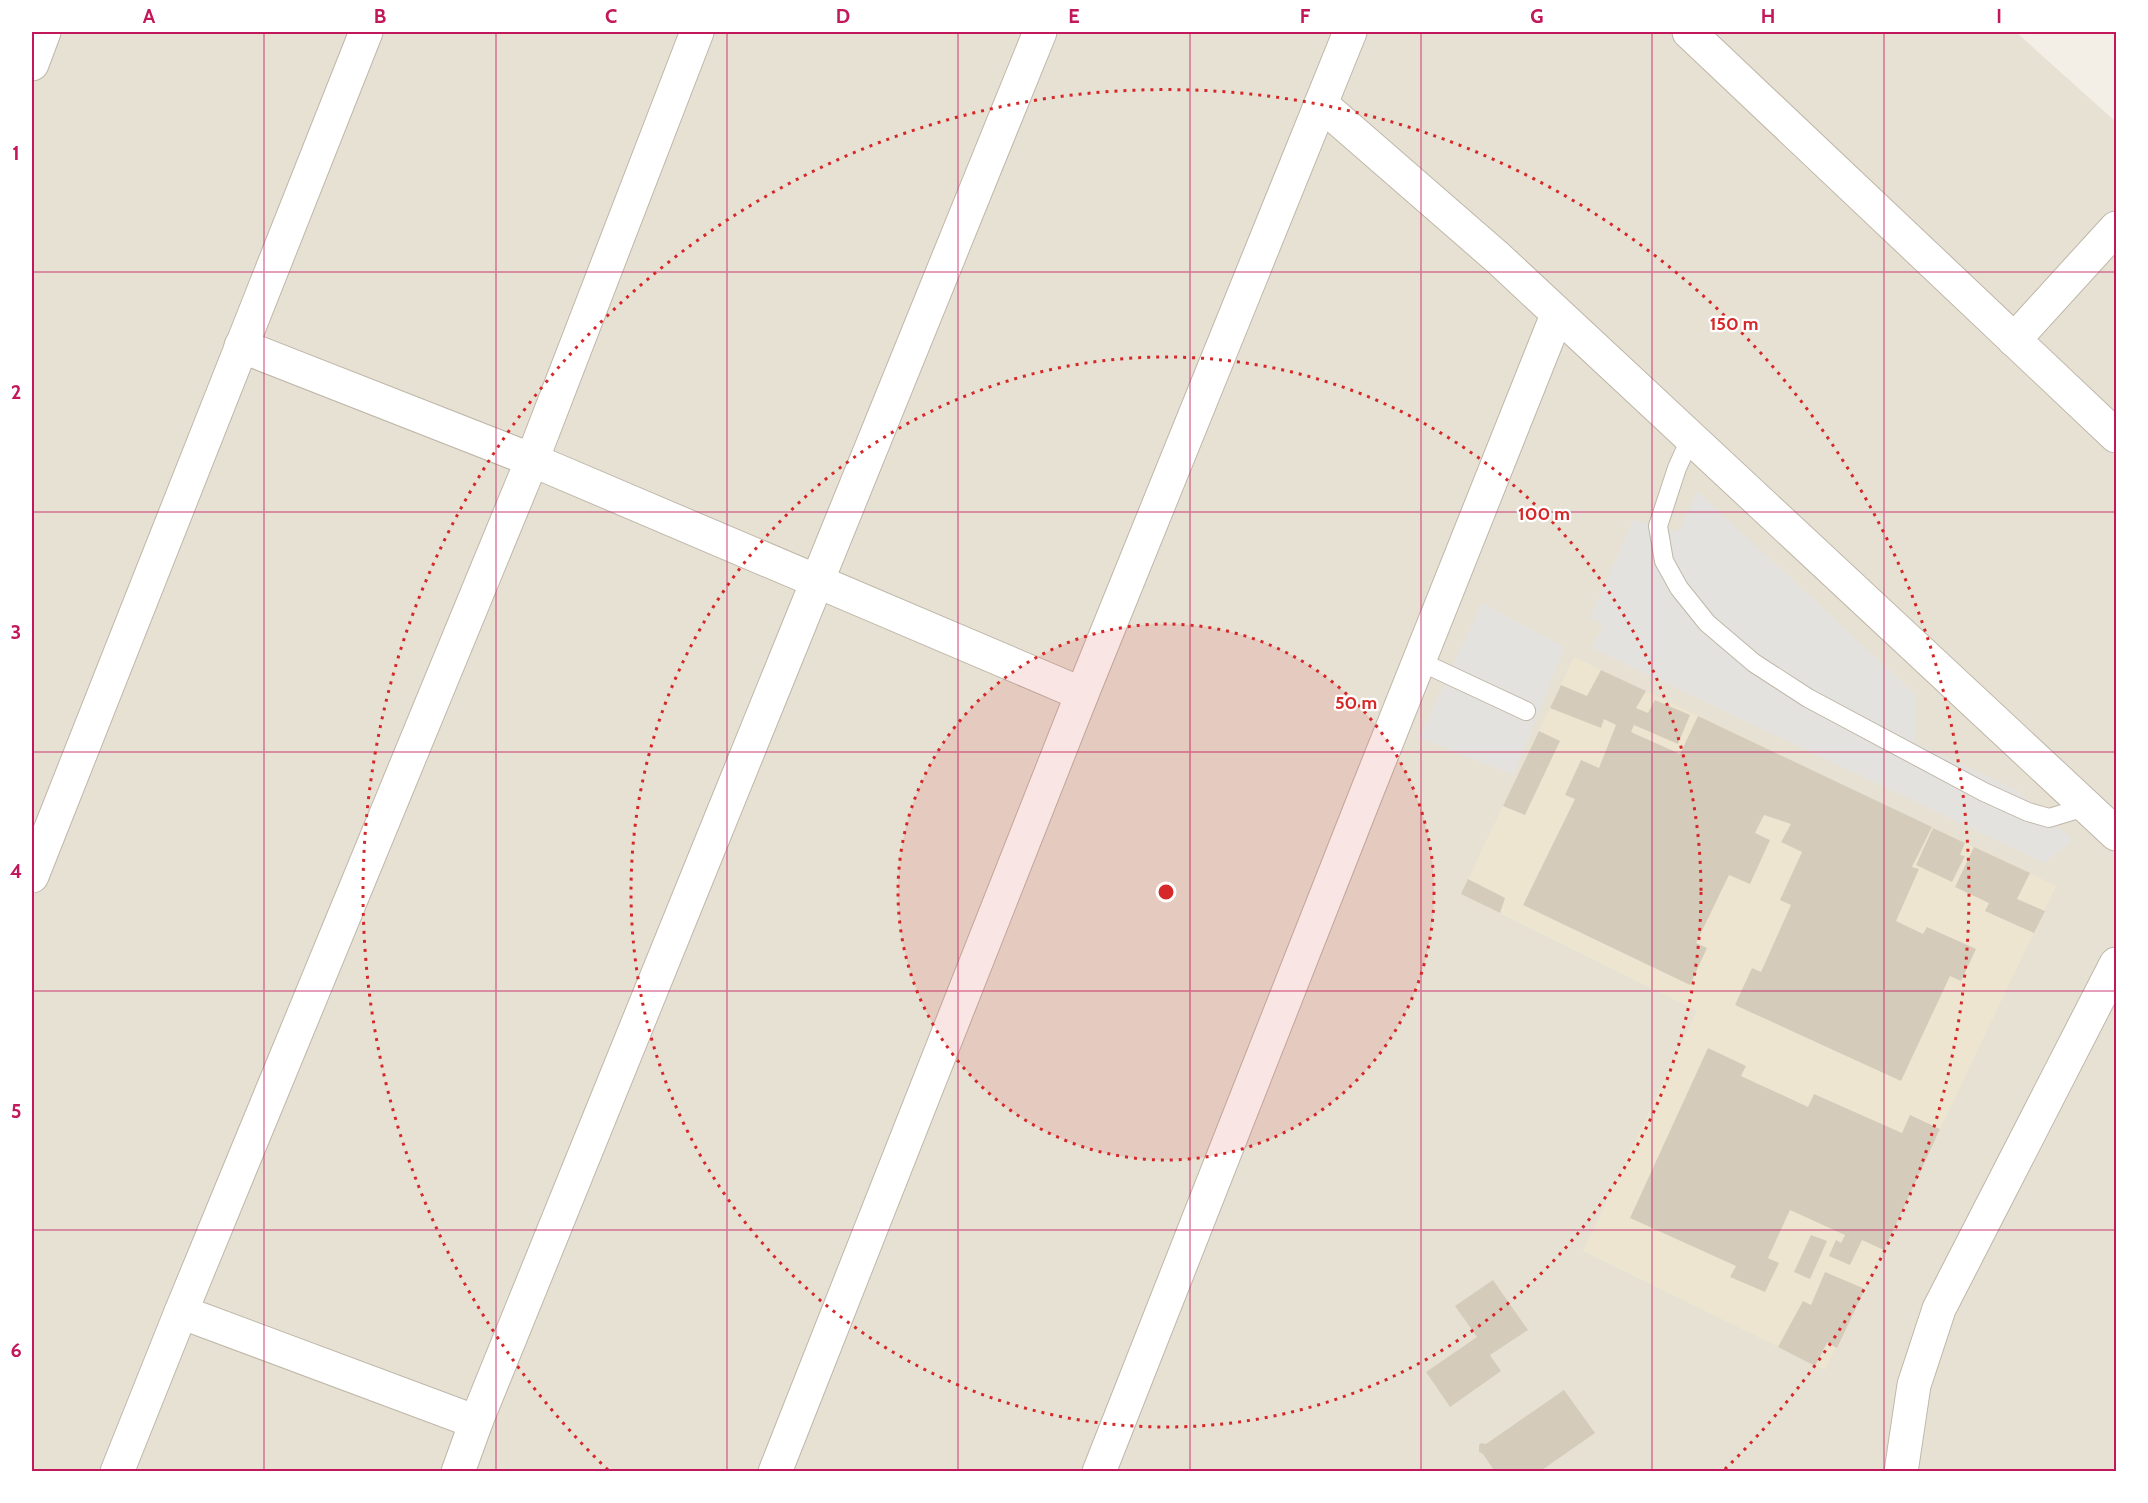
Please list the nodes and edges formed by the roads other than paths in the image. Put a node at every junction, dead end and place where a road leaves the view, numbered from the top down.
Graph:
1 (44, 32) edge
2 (366, 32) edge
3 (697, 32) edge
4 (1040, 32) edge
5 (1350, 32) edge
6 (1689, 32) edge
7 (32, 64) edge
8 (1322, 104) junction
9 (2116, 228) edge
10 (1557, 315) junction
11 (2014, 340) junction
12 (241, 346) junction
13 (2116, 436) edge
14 (1691, 437) junction
15 (532, 460) junction
16 (817, 580) junction
17 (1419, 661) junction
18 (1082, 694) junction
19 (1526, 711) dead end
20 (2085, 807) junction
21 (2116, 834) edge
22 (32, 876) edge
23 (2116, 964) edge
24 (181, 1312) junction
25 (476, 1422) junction
26 (117, 1472) edge
27 (458, 1472) edge
28 (775, 1472) edge
29 (1099, 1472) edge
30 (1901, 1472) edge

1 - 7 street
2 - 12 street
3 - 15 street
4 - 16 street
5 - 8 street
6 - 11 street
8 - 10 street
8 - 18 street
9 - 11 street
10 - 14 street
10 - 17 street
11 - 13 street
12 - 15 street
12 - 22 street
14 - 20 street
14 - 20 lane
15 - 16 street
15 - 24 street
16 - 18 street
16 - 25 street
17 - 19 lane
17 - 29 street
18 - 28 street
20 - 21 street
23 - 30 street
24 - 25 street
24 - 26 street
25 - 27 street

